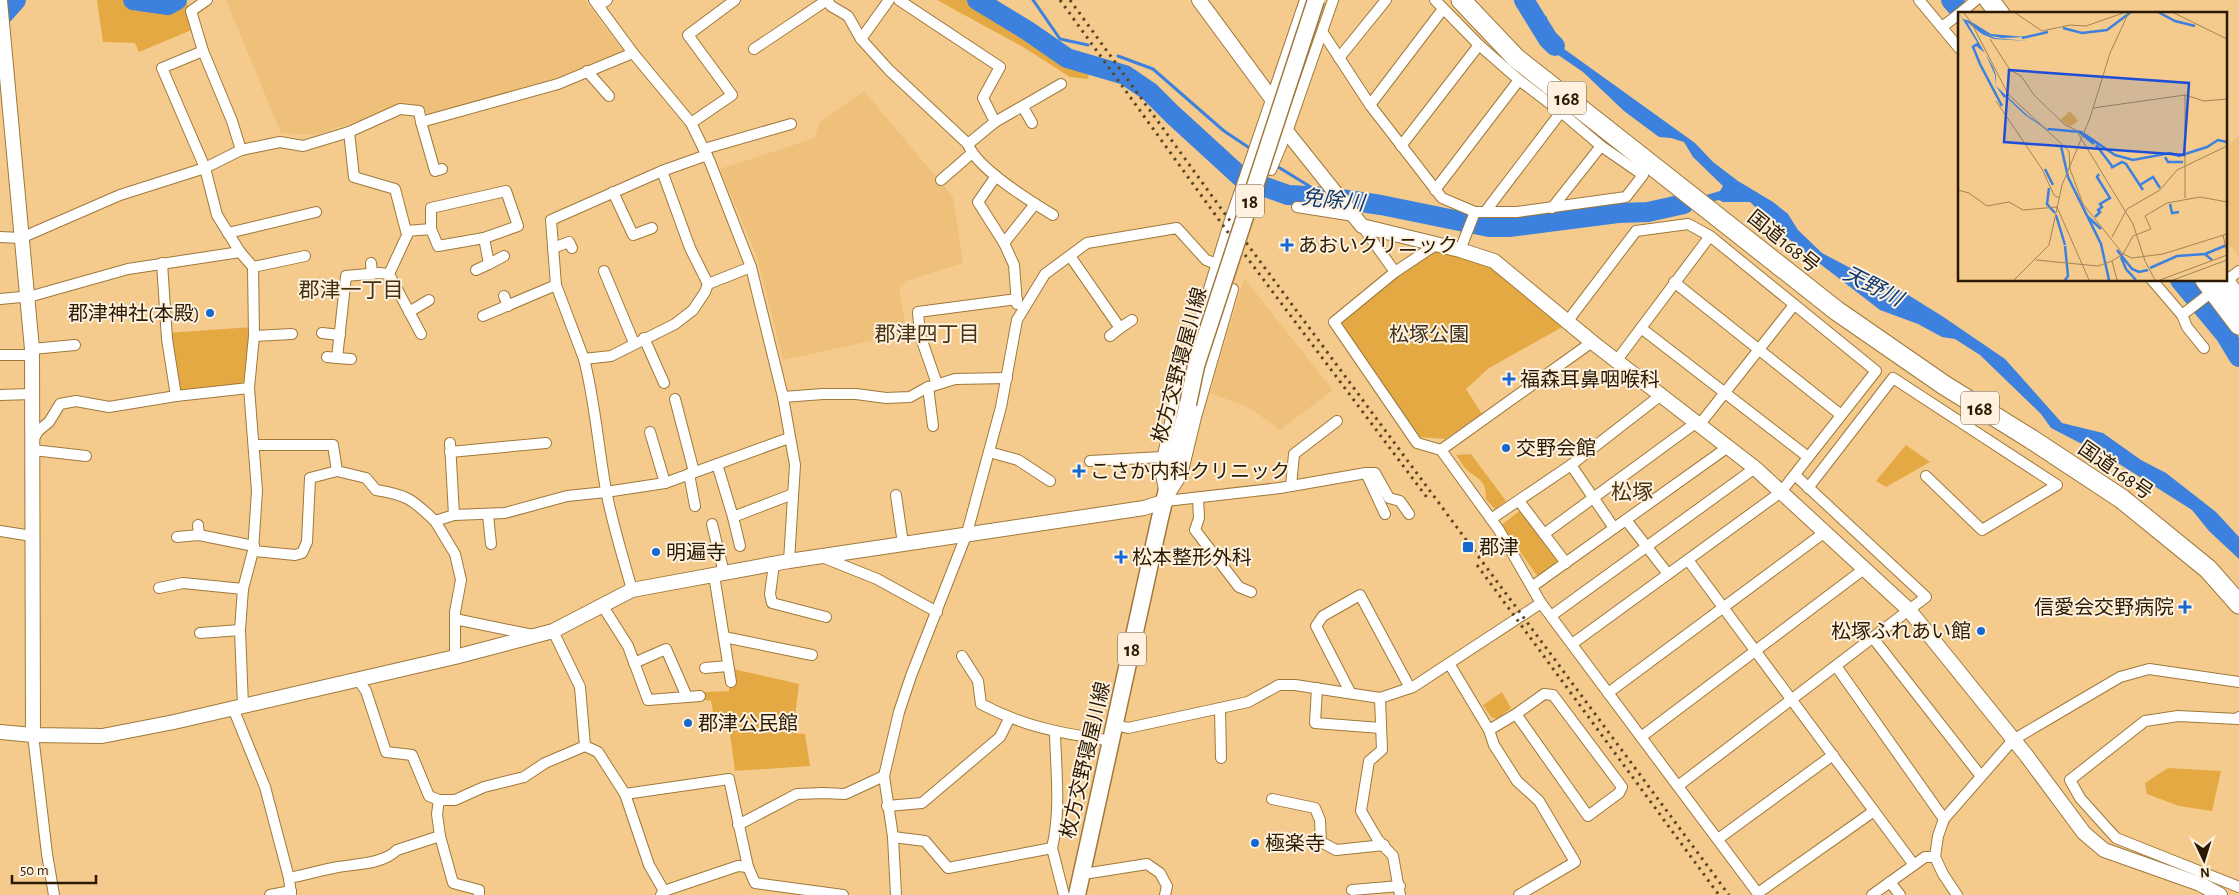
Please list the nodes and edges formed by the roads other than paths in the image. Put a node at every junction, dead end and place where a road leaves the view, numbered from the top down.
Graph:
1 (736, 0) edge
2 (827, 0) edge
3 (889, 0) edge
4 (899, 0) edge
5 (1199, 0) edge
6 (1305, 0) edge
7 (1316, 0) edge
8 (1333, 0) edge
9 (1386, 0) edge
10 (1435, 0) edge
11 (1460, 0) edge
12 (1919, 0) edge
13 (201, 2) edge
14 (600, 2) edge
15 (1980, 2) edge
16 (0, 7) edge
17 (1443, 9) junction
18 (1962, 12) edge
19 (1997, 12) edge
20 (1958, 15) edge
21 (1942, 27) junction
22 (1323, 33) junction
23 (861, 39) junction
24 (1479, 45) junction
25 (1958, 47) edge
26 (754, 49) dead end
27 (203, 50) junction
28 (633, 53) junction
29 (1339, 58) junction
30 (587, 72) junction
31 (3, 73) edge
32 (1519, 80) junction
33 (1062, 84) dead end
34 (609, 96) dead end
35 (1272, 99) junction
36 (1370, 105) junction
37 (1023, 107) junction
38 (1561, 112) junction
39 (421, 122) junction
40 (996, 122) junction
41 (691, 123) junction
42 (1032, 123) dead end
43 (791, 124) dead end
44 (349, 132) junction
45 (1287, 132) junction
46 (1401, 146) junction
47 (1601, 146) junction
48 (969, 149) junction
49 (242, 150) junction
50 (705, 152) junction
51 (1250, 159) junction
52 (205, 168) junction
53 (435, 171) dead end
54 (662, 171) junction
55 (996, 176) junction
56 (941, 180) dead end
57 (1436, 190) junction
58 (613, 192) junction
59 (1035, 204) junction
60 (1297, 207) dead end
61 (1552, 208) junction
62 (316, 212) dead end
63 (1480, 212) junction
64 (1052, 214) dead end
65 (1355, 218) junction
66 (652, 228) dead end
67 (431, 229) junction
68 (409, 231) junction
69 (228, 233) junction
70 (1710, 236) junction
71 (0, 238) edge
72 (21, 238) junction
73 (484, 238) junction
74 (1004, 243) junction
75 (1463, 243) junction
76 (1437, 244) junction
77 (553, 248) junction
78 (572, 248) dead end
79 (240, 252) junction
80 (305, 256) dead end
81 (504, 256) dead end
82 (1070, 256) junction
83 (371, 262) dead end
84 (162, 263) junction
85 (489, 264) junction
86 (1217, 264) junction
87 (253, 267) junction
88 (751, 267) junction
89 (476, 270) dead end
90 (1395, 272) junction
91 (372, 274) junction
92 (389, 274) junction
93 (609, 276) dead end
94 (2153, 281) edge
95 (2221, 281) edge
96 (1674, 282) junction
97 (708, 284) junction
98 (556, 286) junction
99 (1233, 289) dead end
100 (27, 297) junction
101 (0, 299) edge
102 (1016, 299) junction
103 (429, 300) dead end
104 (2239, 300) edge
105 (1794, 305) junction
106 (409, 312) junction
107 (2182, 315) junction
108 (483, 316) dead end
109 (1018, 320) junction
110 (1132, 320) dead end
111 (1567, 322) junction
112 (2239, 325) edge
113 (1120, 328) junction
114 (1640, 328) junction
115 (322, 333) dead end
116 (292, 334) dead end
117 (421, 334) dead end
118 (340, 335) junction
119 (254, 336) junction
120 (1110, 336) dead end
121 (644, 338) junction
122 (1592, 342) junction
123 (634, 343) junction
124 (76, 345) dead end
125 (2204, 348) dead end
126 (1759, 350) junction
127 (32, 352) junction
128 (0, 355) edge
129 (351, 359) dead end
130 (584, 359) junction
131 (1617, 360) junction
132 (1007, 378) junction
133 (664, 383) dead end
134 (933, 386) junction
135 (249, 388) junction
136 (1724, 393) junction
137 (32, 394) junction
138 (1661, 395) junction
139 (0, 396) edge
140 (176, 396) junction
141 (783, 397) junction
142 (675, 399) dead end
143 (1840, 415) junction
144 (1338, 421) dead end
145 (1699, 423) junction
146 (933, 426) dead end
147 (650, 432) dead end
148 (790, 438) junction
149 (546, 444) dead end
150 (33, 445) junction
151 (254, 445) junction
152 (1728, 447) junction
153 (1441, 450) junction
154 (989, 452) junction
155 (86, 456) dead end
156 (1162, 457) junction
157 (1808, 458) junction
158 (1090, 461) dead end
159 (717, 464) junction
160 (1571, 465) junction
161 (1755, 468) junction
162 (337, 471) junction
163 (691, 473) junction
164 (1366, 473) junction
165 (1795, 475) junction
166 (1926, 476) dead end
167 (1050, 481) dead end
168 (665, 483) junction
169 (1291, 486) junction
170 (1808, 488) junction
171 (606, 492) junction
172 (1781, 492) junction
173 (793, 494) junction
174 (896, 495) dead end
175 (1198, 498) junction
176 (1594, 499) junction
177 (1166, 501) junction
178 (1519, 501) junction
179 (695, 506) dead end
180 (1385, 514) dead end
181 (1409, 514) dead end
182 (454, 515) junction
183 (488, 515) junction
184 (733, 517) junction
185 (1491, 519) junction
186 (1626, 520) junction
187 (435, 521) junction
188 (712, 524) dead end
189 (1614, 528) junction
190 (0, 531) edge
191 (1825, 532) junction
192 (967, 533) junction
193 (1544, 534) junction
194 (32, 536) junction
195 (177, 538) dead end
196 (491, 544) dead end
197 (903, 544) junction
198 (740, 546) dead end
199 (1646, 547) junction
200 (253, 549) junction
201 (822, 557) junction
202 (1688, 560) junction
203 (789, 561) junction
204 (1566, 563) junction
205 (774, 564) junction
206 (1864, 569) junction
207 (719, 574) junction
208 (1668, 574) junction
209 (1533, 586) junction
210 (160, 588) dead end
211 (244, 589) junction
212 (632, 590) junction
213 (1250, 592) dead end
214 (1541, 603) junction
215 (2239, 604) edge
216 (602, 605) junction
217 (1723, 607) junction
218 (1909, 610) junction
219 (937, 612) junction
220 (1551, 616) junction
221 (826, 617) dead end
222 (455, 619) junction
223 (240, 630) junction
224 (553, 631) junction
225 (200, 633) dead end
226 (536, 636) junction
227 (724, 636) junction
228 (1873, 638) junction
229 (1572, 644) junction
230 (1755, 651) junction
231 (812, 655) dead end
232 (962, 656) dead end
233 (455, 657) junction
234 (634, 663) junction
235 (1450, 665) junction
236 (728, 666) junction
237 (1836, 666) junction
238 (705, 668) dead end
239 (358, 680) junction
240 (731, 682) dead end
241 (2239, 682) edge
242 (1317, 688) junction
243 (1410, 688) junction
244 (1350, 692) junction
245 (1608, 692) junction
246 (700, 696) dead end
247 (687, 697) junction
248 (1380, 698) junction
249 (1792, 700) junction
250 (238, 707) junction
251 (1220, 708) junction
252 (1516, 714) junction
253 (2239, 717) edge
254 (1009, 719) junction
255 (1382, 728) junction
256 (1489, 730) junction
257 (0, 732) edge
258 (1055, 733) junction
259 (1114, 733) junction
260 (33, 735) junction
261 (1641, 737) junction
262 (2013, 740) junction
263 (585, 746) junction
264 (1833, 755) junction
265 (1220, 758) dead end
266 (1980, 775) junction
267 (884, 776) junction
268 (1678, 786) junction
269 (625, 794) junction
270 (1272, 799) dead end
271 (439, 800) junction
272 (887, 806) junction
273 (1874, 811) junction
274 (1944, 819) junction
275 (738, 825) junction
276 (440, 836) junction
277 (893, 837) junction
278 (1718, 839) junction
279 (1384, 845) junction
280 (1052, 848) junction
281 (1935, 857) junction
282 (1914, 865) junction
283 (748, 867) junction
284 (1082, 872) junction
285 (288, 878) junction
286 (1890, 882) junction
287 (2239, 887) edge
288 (1352, 890) dead end
289 (1400, 890) edge
290 (291, 893) edge
291 (662, 893) edge
292 (1758, 894) edge
293 (54, 895) edge
294 (270, 895) edge
295 (479, 895) edge
296 (843, 895) edge
297 (896, 895) edge
298 (1064, 895) edge
299 (1077, 895) edge
300 (1164, 895) edge
301 (1519, 895) edge
302 (1872, 895) edge
303 (1900, 895) edge
304 (1958, 895) edge
305 (2220, 895) edge

1 - 41 street
2 - 23 street
2 - 26 street
3 - 23 street
4 - 40 street
5 - 35 street
6 - 35 street
7 - 177 main road, 枚方交野寝屋川線 / 18, bridge
8 - 22 street
9 - 29 street
10 - 17 street
11 - 215 highway, 国道168号 / 168
12 - 21 street
13 - 27 street
14 - 28 street
15 - 18 street
15 - 19 highway
16 - 31 street
17 - 24 street
17 - 36 street
20 - 21 street
21 - 25 street
22 - 29 street
22 - 45 street
23 - 48 street
24 - 32 street
24 - 46 street
27 - 49 street
27 - 52 street
28 - 30 street
28 - 41 street
29 - 36 street
30 - 34 street
30 - 39 street
31 - 72 street
32 - 38 street
32 - 57 street
33 - 37 street
35 - 45 street
35 - 51 street
36 - 46 street
37 - 40 street
37 - 42 street
38 - 47 street
38 - 63 street
39 - 44 street
39 - 53 street
40 - 48 street
41 - 50 street
43 - 50 street
44 - 49 street
44 - 68 street
45 - 51 street
45 - 65 street
46 - 57 street
47 - 61 street
47 - 61 street
48 - 55 street
48 - 56 street
49 - 52 street
50 - 54 street
50 - 88 street
51 - 86 street
52 - 69 street
52 - 72 street
54 - 58 street
54 - 97 street
55 - 59 street
55 - 74 street
57 - 63 street
58 - 66 street
58 - 77 street
59 - 64 street
59 - 74 street
60 - 65 street
61 - 63 street
62 - 69 street
63 - 75 street
65 - 76 street
65 - 90 street
67 - 68 street
67 - 73 street
67 - 73 street
68 - 92 street
69 - 79 street
70 - 96 street
70 - 105 street
70 - 111 street
71 - 72 street
72 - 100 street
73 - 85 street
74 - 102 street
75 - 76 street
75 - 111 street
76 - 90 street
77 - 78 street
77 - 98 street
79 - 84 street
79 - 87 street
80 - 87 street
81 - 85 street
82 - 86 street
82 - 109 street
82 - 113 street
83 - 91 street
84 - 100 street
84 - 140 street
85 - 89 street
86 - 156 street
87 - 119 street
88 - 97 street
88 - 141 street
90 - 153 street
91 - 92 street
91 - 118 street
92 - 106 street
93 - 123 street
94 - 107 street
95 - 104 highway
95 - 107 street
95 - 112 highway
96 - 114 street
96 - 126 street
97 - 121 street
98 - 108 street
98 - 130 street
99 - 177 street
100 - 101 street
100 - 127 street
102 - 109 street
102 - 134 street
103 - 106 street
105 - 126 street
105 - 143 street
106 - 117 street
107 - 125 street
109 - 132 street
110 - 113 street
111 - 122 street
113 - 120 street
114 - 131 street
114 - 136 street
115 - 118 street
116 - 119 street
118 - 129 street
119 - 135 street
121 - 123 street
121 - 133 street
122 - 131 street
122 - 153 street
123 - 130 street
124 - 127 street
126 - 136 street
126 - 143 street
127 - 128 street
127 - 137 street
130 - 171 street
131 - 138 street
132 - 134 street
132 - 154 street
134 - 141 street
134 - 146 street
135 - 140 street
135 - 151 street
136 - 145 street
136 - 157 street
137 - 139 street
137 - 150 street
138 - 145 street
138 - 160 street
140 - 150 street
141 - 148 street
142 - 163 street
143 - 157 street
144 - 169 street
145 - 152 street
145 - 176 street
147 - 168 street
148 - 159 street
148 - 173 street
149 - 182 street
150 - 155 street
150 - 194 street
151 - 162 street
151 - 200 street
152 - 161 street
152 - 186 street
153 - 185 street
154 - 167 street
154 - 192 street
156 - 158 street
156 - 177 street
157 - 165 street
159 - 163 street
159 - 184 street
160 - 176 street
160 - 178 street
161 - 172 street
161 - 199 street
162 - 187 street
162 - 200 street
163 - 168 street
163 - 179 street
164 - 169 street
164 - 180 street
164 - 181 street
165 - 170 street
165 - 172 street
166 - 170 street
168 - 171 street
169 - 175 street
170 - 218 street
171 - 183 street
171 - 212 street
172 - 191 street
172 - 202 street
173 - 184 street
173 - 203 street
174 - 197 street
175 - 177 street
175 - 213 street
176 - 189 street
176 - 193 street
177 - 192 street
177 - 259 main road, 枚方交野寝屋川線 / 18
178 - 185 street
178 - 193 street
182 - 183 street
182 - 187 street
183 - 196 street
184 - 198 street
185 - 209 street
186 - 189 street
186 - 199 street
187 - 222 street
188 - 207 street
189 - 204 street
190 - 194 street
191 - 206 street
191 - 217 street
192 - 197 street
192 - 219 street
193 - 204 street
194 - 260 street
195 - 200 street
197 - 201 street
199 - 208 street
199 - 220 street
200 - 211 street
201 - 203 street
201 - 219 street
202 - 208 street
202 - 217 street
203 - 205 street
204 - 209 street
205 - 207 street
205 - 221 street
206 - 218 street
206 - 230 street
207 - 212 street
207 - 227 street
208 - 229 street
209 - 214 street
210 - 211 street
211 - 223 street
212 - 216 street
214 - 220 street
214 - 235 street
216 - 224 street
216 - 234 street
217 - 230 street
217 - 245 street
218 - 228 street
218 - 262 street
219 - 267 street
220 - 229 street
222 - 226 street
222 - 233 street
223 - 225 street
223 - 250 street
224 - 226 street
224 - 263 street
226 - 233 street
227 - 231 street
227 - 236 street
228 - 237 street
228 - 266 street
229 - 245 street
230 - 249 street
230 - 261 street
232 - 254 street
233 - 239 street
234 - 247 street
234 - 247 street
235 - 243 street
235 - 256 street
236 - 238 street
236 - 240 street
237 - 249 street
237 - 274 street
239 - 250 street
239 - 271 street
241 - 262 street
242 - 244 street
242 - 251 street
242 - 255 street
243 - 244 street
243 - 248 street
244 - 248 street
245 - 261 street
246 - 247 street
248 - 255 street
249 - 264 street
249 - 268 street
250 - 260 street
250 - 285 street
251 - 259 street
251 - 265 street
252 - 252 street
252 - 256 street
253 - 287 street
254 - 258 street
254 - 272 street
255 - 279 street
256 - 301 street
257 - 260 street
258 - 259 street
258 - 280 street
259 - 284 main road, 枚方交野寝屋川線 / 18
260 - 293 street
261 - 268 street
262 - 266 street
262 - 305 street
263 - 269 street
263 - 271 street
264 - 273 street
264 - 278 street
266 - 274 street
267 - 272 street
267 - 275 street
268 - 278 street
269 - 275 street
269 - 291 street
270 - 279 street
271 - 276 street
272 - 277 street
273 - 282 street
273 - 292 street
274 - 281 street
275 - 283 street
276 - 285 street
276 - 295 street
277 - 280 street
277 - 297 street
278 - 292 street
279 - 289 street
280 - 298 street
281 - 282 street
281 - 304 street
282 - 286 street
283 - 291 street
283 - 296 street
284 - 299 main road, 枚方交野寝屋川線 / 18
284 - 300 street
285 - 290 street
286 - 302 street
286 - 303 street
288 - 289 street
290 - 294 street

